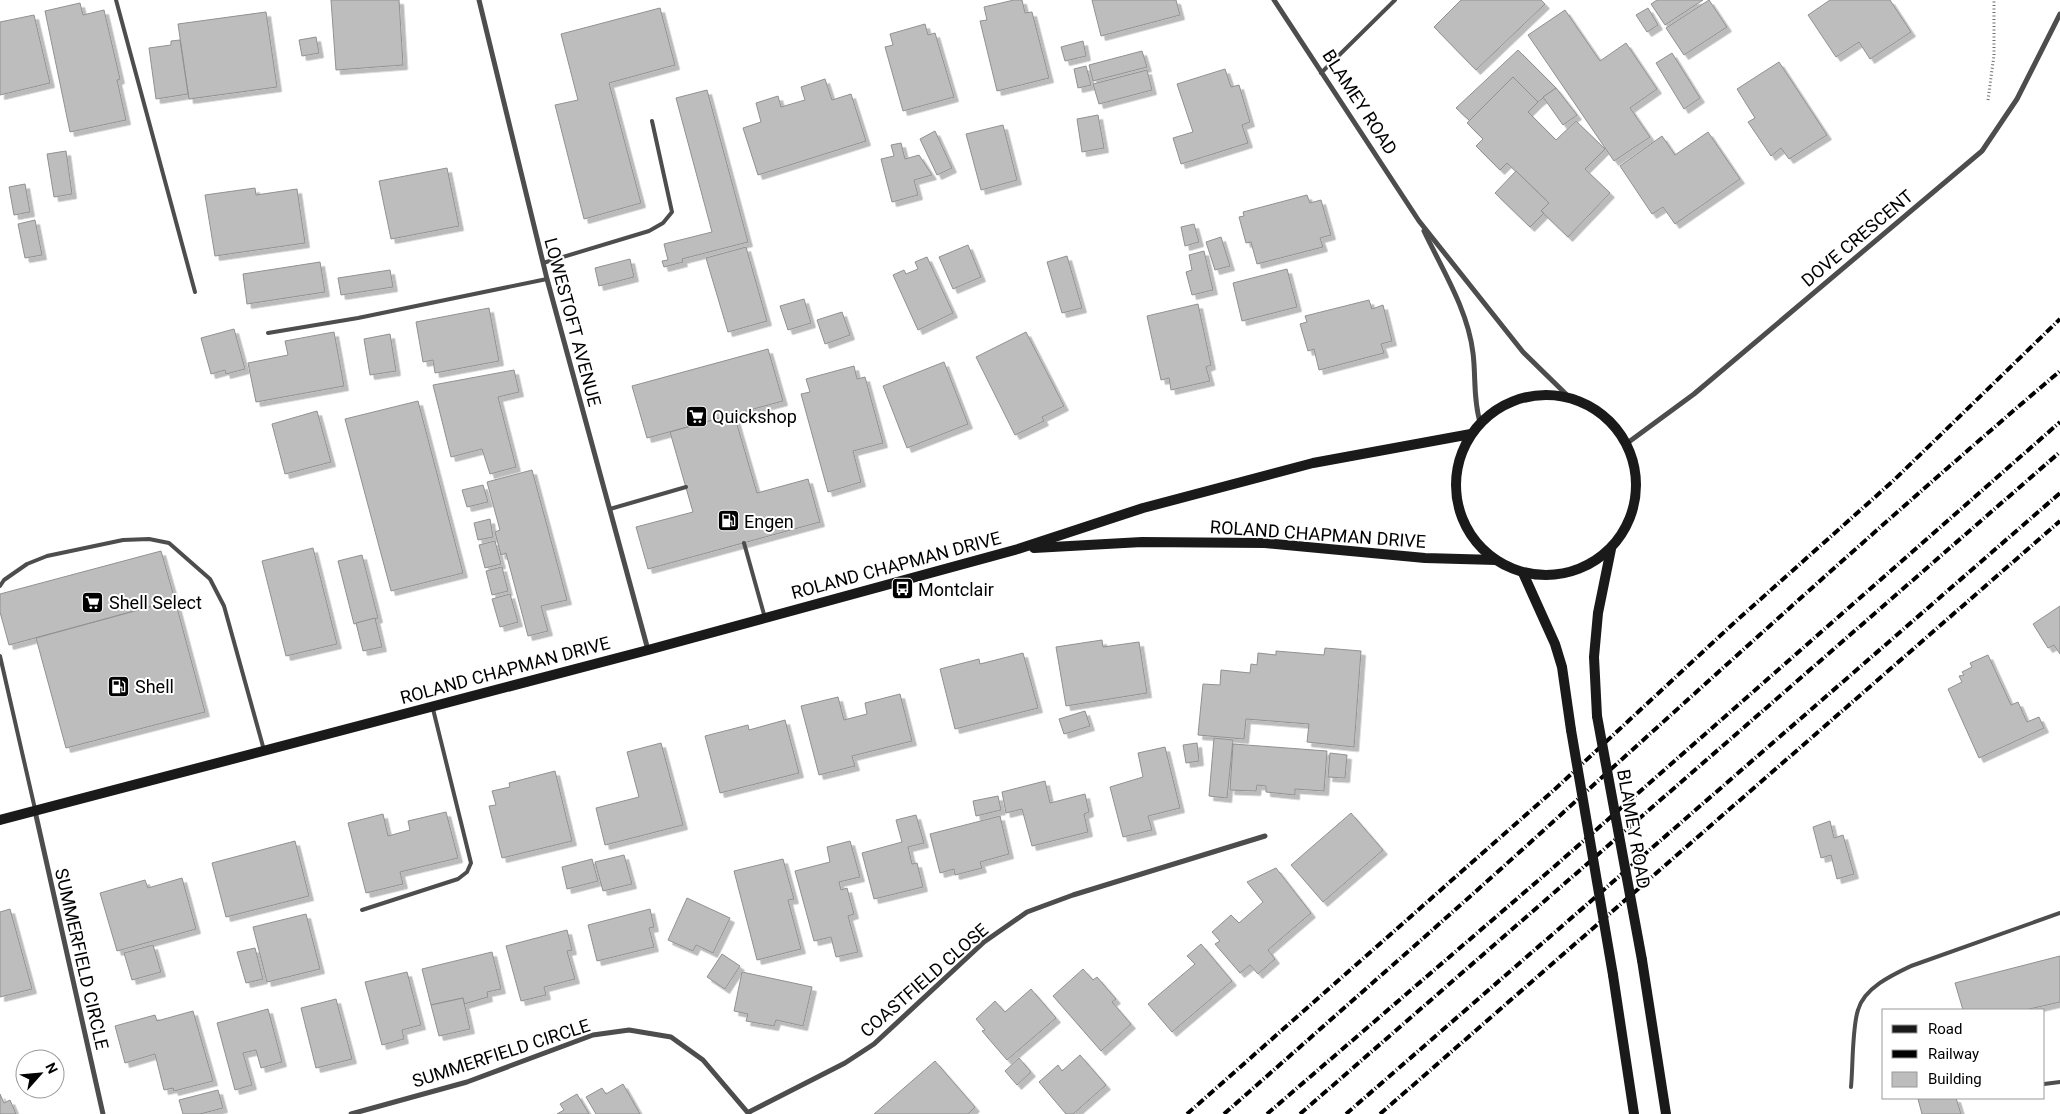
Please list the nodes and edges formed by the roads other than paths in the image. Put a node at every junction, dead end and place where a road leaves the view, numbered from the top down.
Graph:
1 (116, 0) edge
2 (480, 0) edge
3 (1274, 0) edge
4 (1394, 0) edge
5 (2060, 14) edge
6 (1322, 73) junction
7 (652, 122) dead end
8 (1419, 221) junction
9 (543, 263) junction
10 (547, 279) junction
11 (195, 292) dead end
12 (268, 332) dead end
13 (1570, 398) junction
14 (1480, 422) junction
15 (1471, 434) junction
16 (1626, 444) junction
17 (686, 487) dead end
18 (610, 509) junction
19 (744, 543) dead end
20 (1611, 548) junction
21 (1018, 549) junction
22 (1496, 560) junction
23 (1523, 573) junction
24 (0, 586) edge
25 (765, 618) junction
26 (648, 650) junction
27 (0, 656) edge
28 (432, 706) junction
29 (264, 750) junction
30 (35, 810) junction
31 (0, 820) edge
32 (1265, 836) dead end
33 (362, 910) dead end
34 (2060, 913) edge
35 (2060, 1082) edge
36 (2045, 1084) edge
37 (1851, 1087) dead end
38 (749, 1113) edge
39 (103, 1114) edge
40 (351, 1114) edge
41 (1634, 1114) edge
42 (1666, 1114) edge

1 - 11 lane
2 - 9 street, LOWESTOFT AVENUE
3 - 6 street, BLAMEY ROAD
4 - 6 lane
5 - 16 street, DOVE CRESCENT
6 - 8 street, BLAMEY ROAD
7 - 9 lane
8 - 13 street, BLAMEY ROAD
8 - 14 street, BLAMEY ROAD
9 - 10 street, LOWESTOFT AVENUE
10 - 12 lane
10 - 18 street, LOWESTOFT AVENUE
13 - 14 street
13 - 16 street
14 - 15 street
15 - 21 street, ROLAND CHAPMAN DRIVE
15 - 22 street
16 - 20 street
17 - 18 lane
18 - 26 street, LOWESTOFT AVENUE
19 - 25 lane
20 - 23 street
20 - 42 street, BLAMEY ROAD, bridge
21 - 22 street, ROLAND CHAPMAN DRIVE
21 - 25 street, ROLAND CHAPMAN DRIVE
22 - 23 street
23 - 41 street, bridge
24 - 29 lane
25 - 26 street, ROLAND CHAPMAN DRIVE
26 - 28 street, ROLAND CHAPMAN DRIVE
27 - 30 lane
28 - 29 street, ROLAND CHAPMAN DRIVE
28 - 33 lane
29 - 30 street, ROLAND CHAPMAN DRIVE
30 - 31 street, ROLAND CHAPMAN DRIVE
30 - 39 street, SUMMERFIELD CIRCLE
32 - 38 street, COASTFIELD CLOSE
34 - 37 lane
35 - 36 lane
38 - 40 street, SUMMERFIELD CIRCLE

